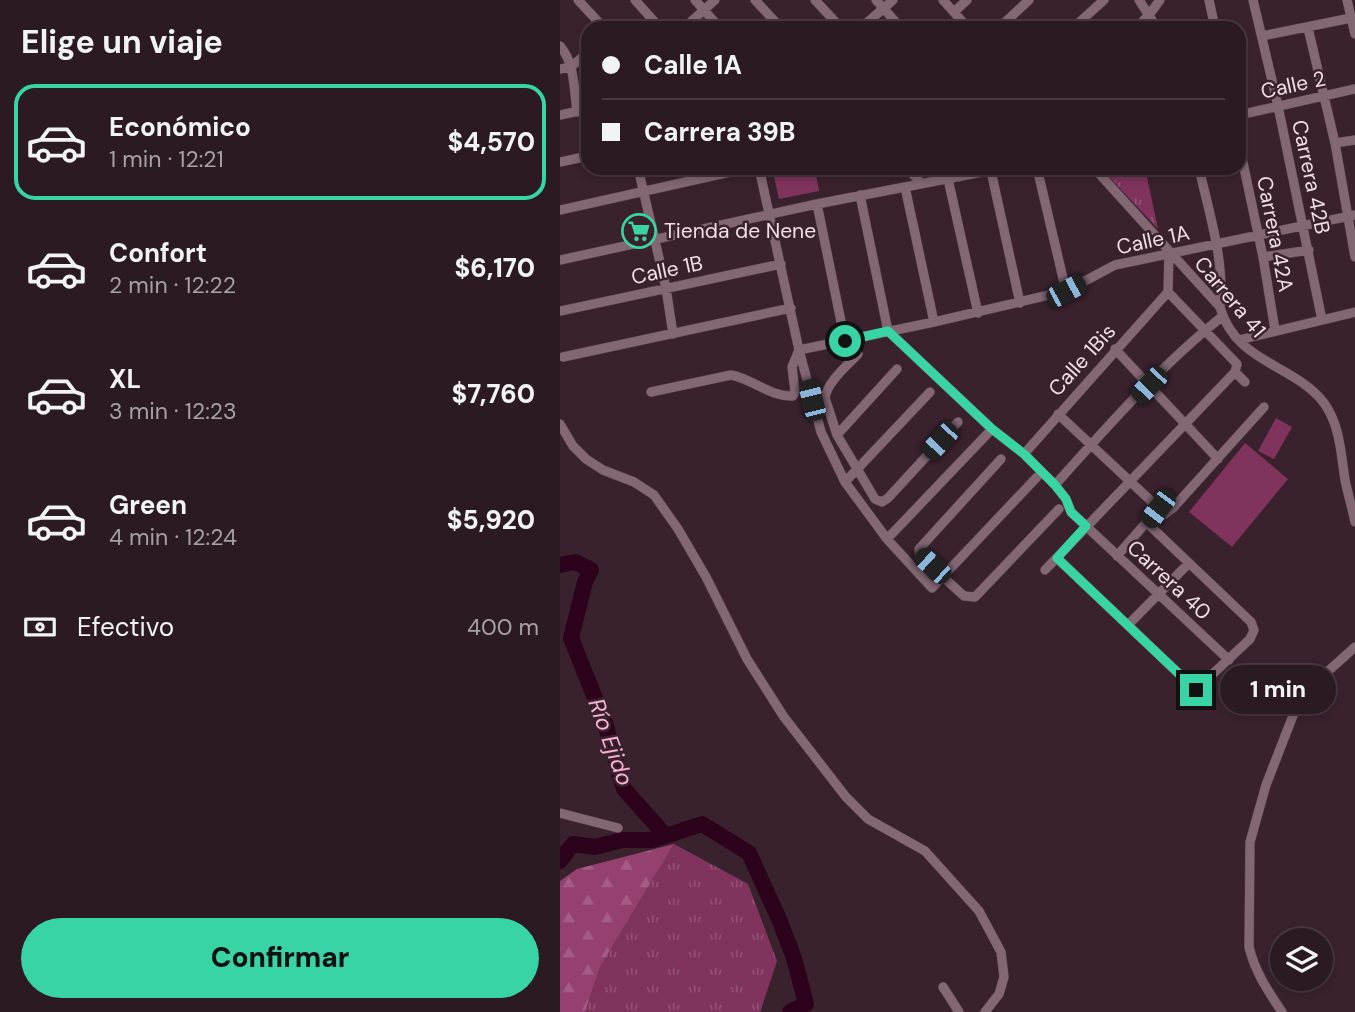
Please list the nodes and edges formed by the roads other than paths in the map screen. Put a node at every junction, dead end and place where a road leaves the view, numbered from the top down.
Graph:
1 (578, 0) edge
2 (635, 0) edge
3 (695, 0) edge
4 (715, 0) edge
5 (755, 0) edge
6 (815, 0) edge
7 (876, 0) edge
8 (893, 0) edge
9 (943, 0) edge
10 (967, 0) edge
11 (1029, 0) edge
12 (1104, 0) edge
13 (1139, 0) edge
14 (1160, 0) edge
15 (1209, 0) edge
16 (1253, 0) edge
17 (1347, 0) edge
18 (883, 8) junction
19 (704, 10) junction
20 (954, 12) junction
21 (1149, 15) junction
22 (1352, 18) junction
23 (598, 21) edge
24 (654, 21) edge
25 (692, 21) edge
26 (714, 21) edge
27 (774, 21) edge
28 (834, 21) edge
29 (869, 21) edge
30 (895, 21) edge
31 (962, 21) edge
32 (1006, 21) edge
33 (1081, 21) edge
34 (1143, 21) edge
35 (1153, 21) edge
36 (1214, 21) edge
37 (1308, 27) junction
38 (1355, 34) edge
39 (1262, 36) junction
40 (560, 46) edge
41 (581, 58) edge
42 (571, 66) junction
43 (560, 69) edge
44 (1355, 89) edge
45 (1324, 96) junction
46 (1278, 106) junction
47 (581, 111) edge
48 (577, 112) junction
49 (1246, 113) edge
50 (560, 115) edge
51 (1355, 139) edge
52 (1335, 143) junction
53 (581, 158) edge
54 (560, 162) edge
55 (640, 175) edge
56 (716, 175) edge
57 (761, 175) edge
58 (914, 175) edge
59 (969, 175) edge
60 (992, 175) edge
61 (1039, 175) edge
62 (1100, 175) edge
63 (1201, 175) edge
64 (1245, 175) edge
65 (947, 179) junction
66 (921, 183) junction
67 (1355, 185) edge
68 (905, 187) junction
69 (1343, 187) junction
70 (643, 191) junction
71 (860, 195) junction
72 (817, 204) junction
73 (560, 210) edge
74 (771, 215) junction
75 (1351, 216) edge
76 (1304, 225) junction
77 (1258, 236) junction
78 (654, 240) junction
79 (1216, 245) junction
80 (1309, 250) junction
81 (1169, 252) junction
82 (1263, 257) junction
83 (1355, 257) edge
84 (560, 260) edge
85 (781, 264) junction
86 (666, 288) junction
87 (1066, 291) junction
88 (1168, 292) junction
89 (1020, 303) junction
90 (791, 308) junction
91 (560, 311) edge
92 (1222, 311) junction
93 (1355, 312) edge
94 (978, 313) junction
95 (1322, 320) junction
96 (934, 323) junction
97 (1205, 330) junction
98 (1275, 330) junction
99 (888, 331) junction
100 (673, 334) junction
101 (1239, 340) junction
102 (845, 341) junction
103 (1115, 349) junction
104 (799, 350) junction
105 (858, 354) dead end
106 (563, 357) dead end
107 (1236, 368) junction
108 (897, 369) dead end
109 (1245, 382) dead end
110 (1149, 385) junction
111 (651, 392) dead end
112 (930, 393) dead end
113 (1265, 407) dead end
114 (1058, 414) junction
115 (958, 422) dead end
116 (1184, 423) junction
117 (560, 424) edge
118 (992, 429) junction
119 (837, 435) junction
120 (1090, 446) junction
121 (1024, 454) junction
122 (1001, 459) dead end
123 (1218, 459) junction
124 (857, 471) junction
125 (1037, 477) dead end
126 (1129, 481) junction
127 (845, 482) junction
128 (1055, 485) junction
129 (1059, 509) dead end
130 (1161, 511) junction
131 (1355, 522) edge
132 (1147, 523) junction
133 (1086, 526) junction
134 (884, 536) junction
135 (1117, 556) junction
136 (1057, 558) junction
137 (1189, 563) junction
138 (1045, 570) dead end
139 (943, 576) junction
140 (1158, 594) junction
141 (1128, 625) junction
142 (1355, 647) edge
143 (1229, 660) junction
144 (1196, 690) junction
145 (1185, 700) dead end
146 (560, 813) edge
147 (618, 828) dead end
148 (943, 987) dead end
149 (959, 1012) edge
150 (985, 1012) edge
151 (1282, 1012) edge

1 - 23 street
2 - 24 street
3 - 19 street
4 - 19 street
5 - 27 street
6 - 28 street
7 - 18 street
8 - 18 street
9 - 20 street
10 - 20 street
11 - 32 street
12 - 33 street
13 - 21 street
14 - 21 street
15 - 36 street
16 - 39 street, Carrera 42B
17 - 22 street
18 - 29 street
18 - 30 street
19 - 25 street
19 - 26 street
20 - 31 street
21 - 34 street
21 - 35 street
22 - 37 street
22 - 38 street
37 - 39 street
37 - 45 street
39 - 46 street, Carrera 42B
40 - 42 street
41 - 42 street
42 - 43 street
42 - 48 street
44 - 45 street, Calle 2
45 - 46 street, Calle 2
45 - 52 street
46 - 49 street, Calle 2
46 - 76 street, Carrera 42B
47 - 48 street
48 - 50 street
51 - 52 street
52 - 69 street
53 - 54 street
55 - 70 street
56 - 70 street
57 - 74 street
58 - 66 street
59 - 65 street
60 - 89 street
61 - 87 street
62 - 81 street, Carrera 41
63 - 79 street
64 - 77 street, Carrera 42A
65 - 66 street
65 - 94 street
66 - 68 street
67 - 69 street
68 - 71 street
68 - 96 street
69 - 75 street
70 - 73 street
70 - 78 street
71 - 72 street
71 - 99 street
72 - 74 street
72 - 102 street
74 - 78 street
74 - 85 street
75 - 76 street, Calle 1A
75 - 83 street
76 - 77 street, Calle 1A
76 - 80 street, Carrera 42B
77 - 79 street, Calle 1A
77 - 82 street, Carrera 42A
78 - 84 street
78 - 86 street
79 - 81 street, Calle 1A
79 - 92 street
80 - 82 street
80 - 95 street, Carrera 42B
81 - 87 street, Calle 1A
81 - 88 street
81 - 92 street, Carrera 41
82 - 98 street, Carrera 42A
85 - 86 street, Calle 1B
85 - 90 street
86 - 91 street, Calle 1B
86 - 100 street
87 - 89 street, Calle 1A
88 - 97 street
88 - 103 street, Calle 1Bis
89 - 94 street, Calle 1A
90 - 100 street
90 - 104 street
92 - 97 street
92 - 101 street, Carrera 41
93 - 95 street
94 - 96 street, Calle 1A
95 - 98 street
96 - 99 street, Calle 1A
97 - 107 street
97 - 110 street
98 - 101 street
99 - 102 street, Calle 1A
99 - 118 street
100 - 106 street
101 - 131 street, Carrera 41
102 - 104 street, Calle 1A
103 - 110 street
103 - 114 street, Calle 1Bis
104 - 111 street
104 - 127 street
105 - 119 street
107 - 109 street
107 - 116 street
108 - 119 street
110 - 116 street
110 - 120 street
112 - 124 street
113 - 123 street
114 - 120 street
114 - 121 street, Calle 1Bis
115 - 124 street
116 - 123 street
116 - 126 street
117 - 150 street
118 - 121 street
118 - 134 street
119 - 124 street
120 - 126 street
120 - 128 street
121 - 128 street
122 - 139 street
123 - 130 street
124 - 127 street
125 - 139 street
126 - 130 street
126 - 133 street
127 - 134 street
128 - 133 street, Carrera 40
129 - 139 street
130 - 132 street
132 - 135 street
132 - 137 street
133 - 135 street, Carrera 40
133 - 136 street
134 - 139 street
135 - 140 street, Carrera 40
136 - 138 street
136 - 141 street
137 - 140 street
137 - 143 street
140 - 141 street
140 - 143 street, Carrera 40
141 - 144 street
142 - 151 street
143 - 144 street
144 - 145 street
146 - 147 street
148 - 149 street

